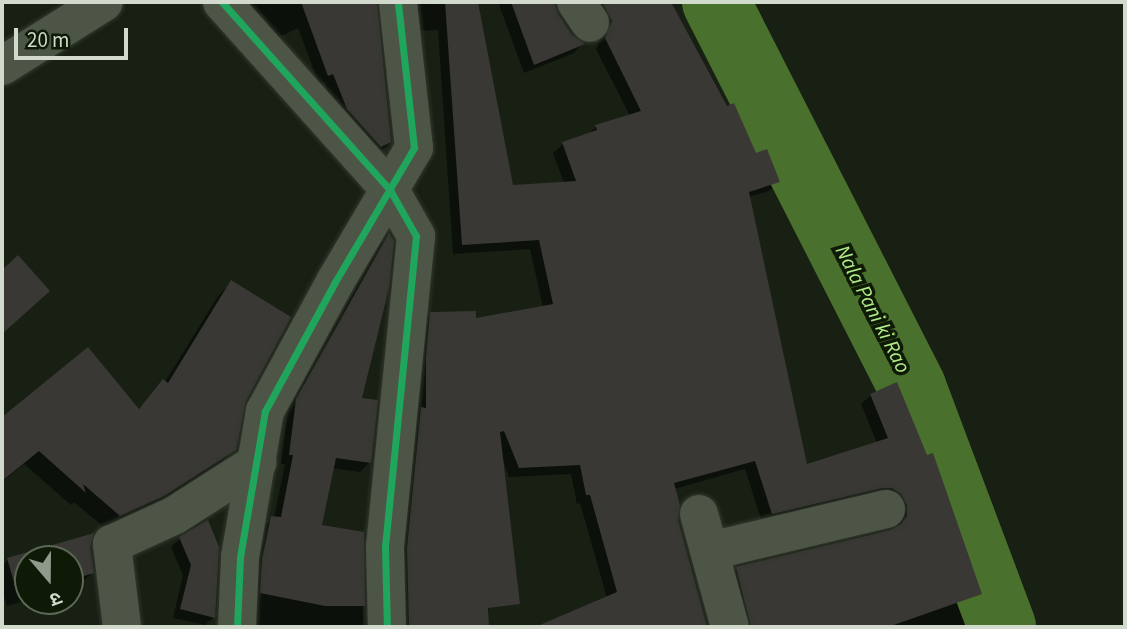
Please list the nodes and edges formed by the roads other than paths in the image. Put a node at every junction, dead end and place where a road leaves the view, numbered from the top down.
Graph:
1 (104, 2) edge
2 (222, 2) edge
3 (398, 2) edge
4 (2, 66) edge
5 (390, 190) junction
6 (258, 462) junction
7 (886, 509) dead end
8 (699, 514) dead end
9 (710, 551) junction
10 (122, 627) edge
11 (237, 627) edge
12 (387, 627) edge
13 (730, 627) edge

1 - 4 street
2 - 5 street
3 - 5 street
5 - 6 street
5 - 12 street
6 - 10 street
6 - 11 street
7 - 9 street
8 - 9 street
9 - 13 street

